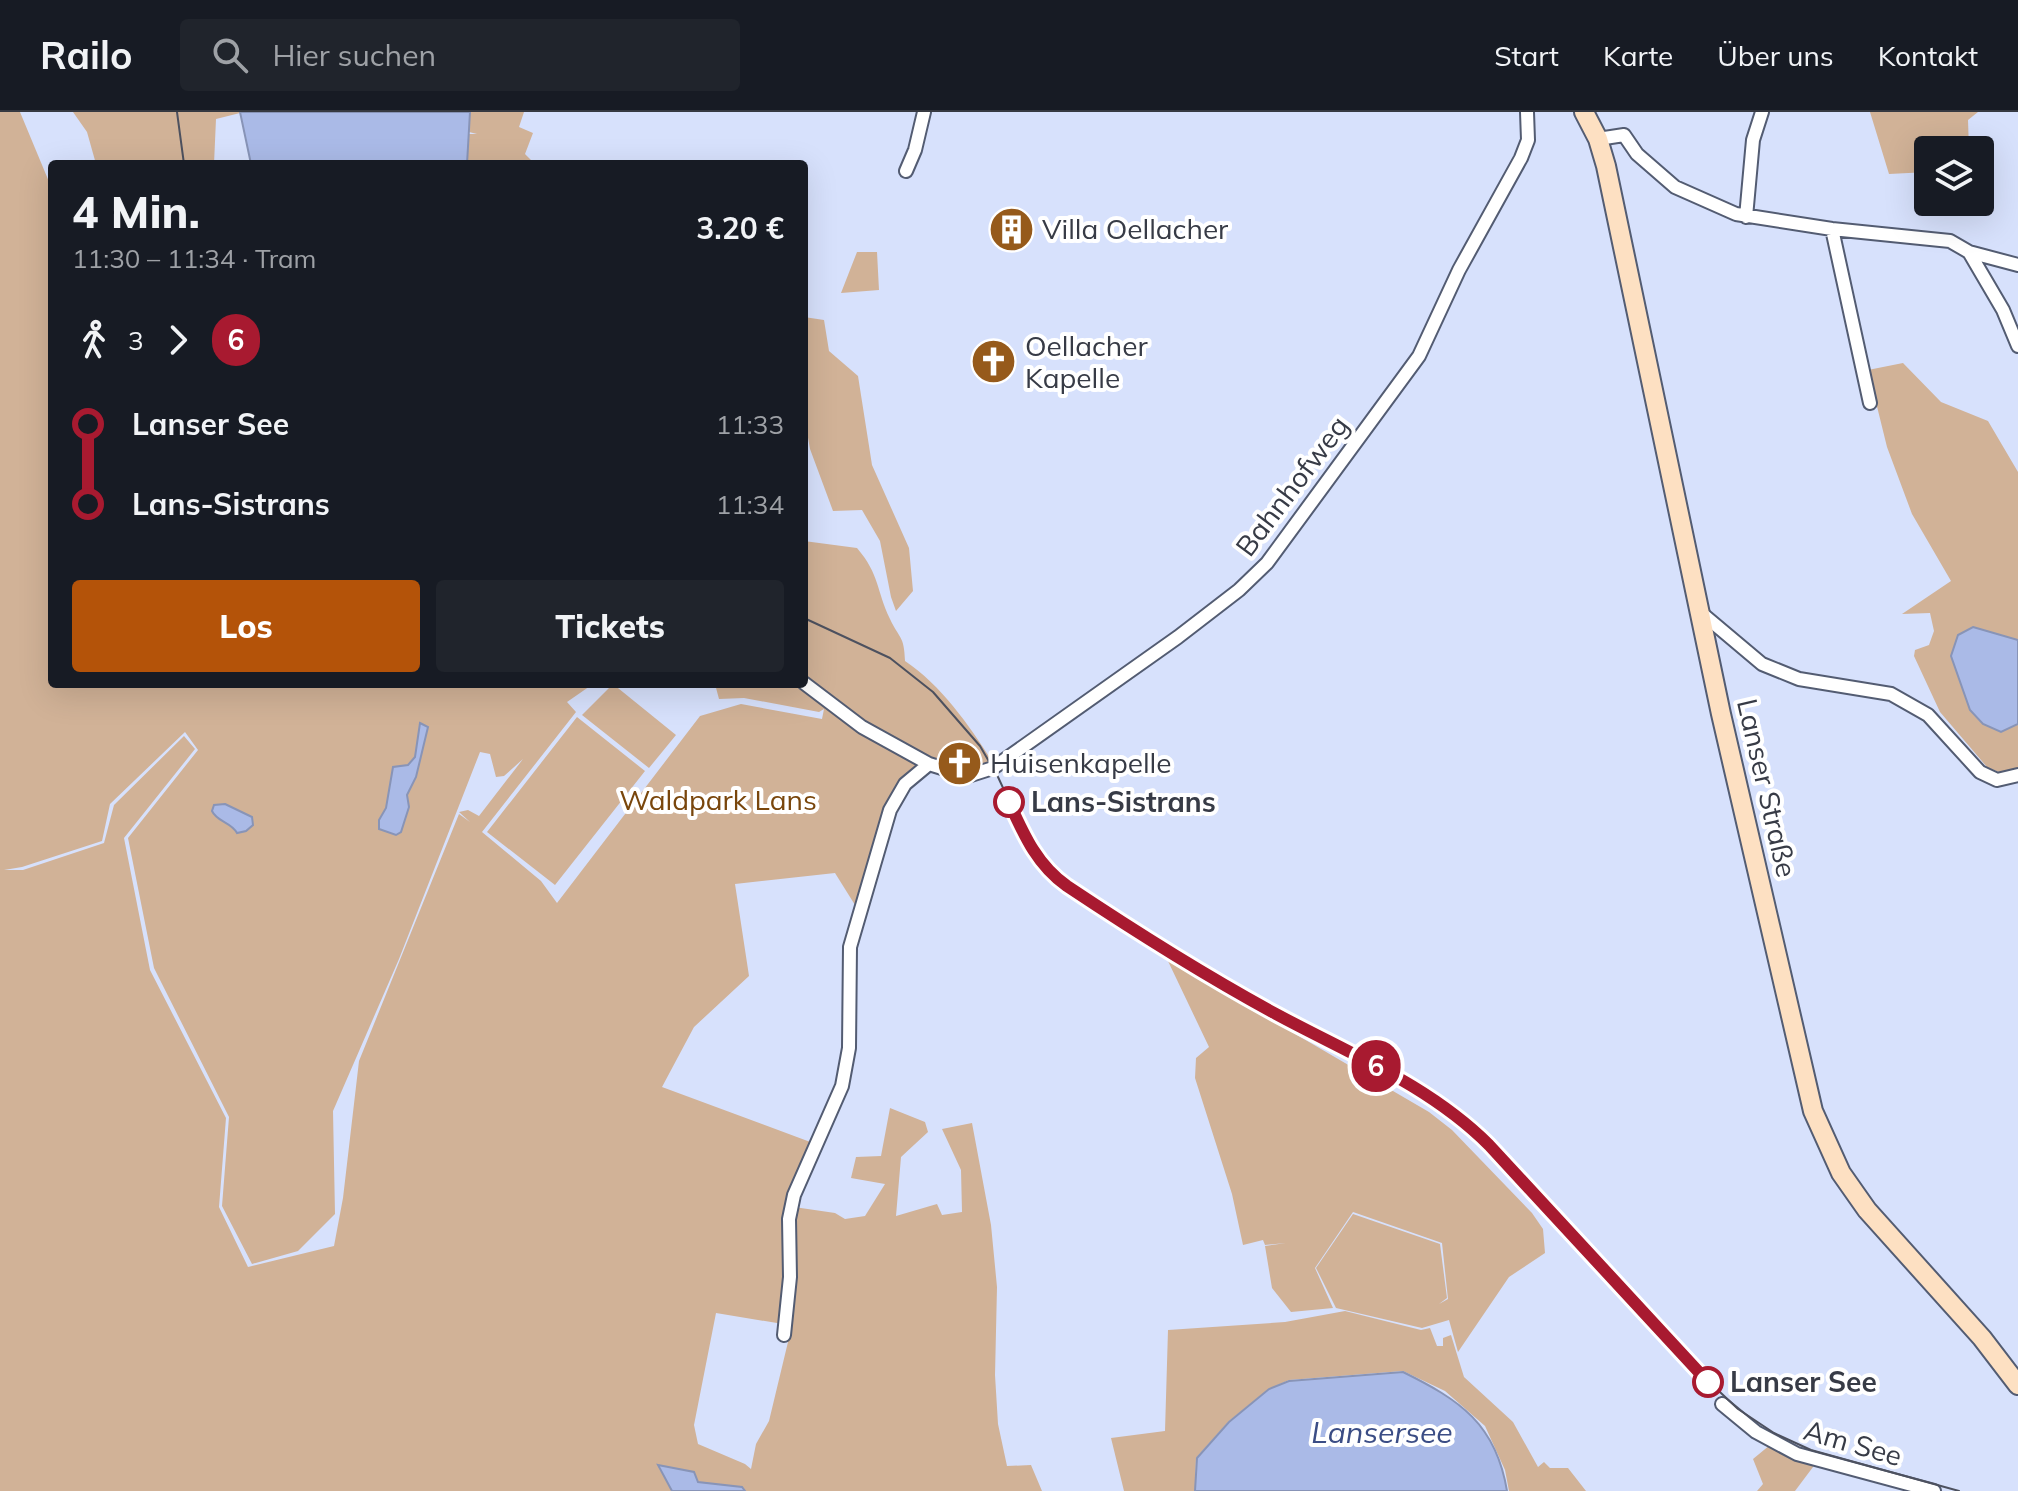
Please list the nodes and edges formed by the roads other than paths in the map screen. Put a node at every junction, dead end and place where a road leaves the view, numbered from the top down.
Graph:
1 (924, 112) edge
2 (1527, 112) edge
3 (1584, 112) edge
4 (1762, 112) edge
5 (1598, 139) junction
6 (906, 171) dead end
7 (1746, 217) junction
8 (1832, 229) junction
9 (1969, 252) junction
10 (2018, 265) edge
11 (2018, 346) edge
12 (1870, 403) dead end
13 (1699, 611) junction
14 (808, 686) edge
15 (929, 764) junction
16 (2018, 775) edge
17 (784, 1335) dead end
18 (2018, 1385) edge
19 (1722, 1404) dead end
20 (1934, 1491) edge

1 - 6 street
2 - 15 street, Bahnhofweg
3 - 5 main road, Lanser Straße
4 - 7 street
5 - 7 street
5 - 13 main road, Lanser Straße
7 - 8 street
8 - 9 street
8 - 12 street
9 - 10 street
9 - 11 street
13 - 16 street
13 - 18 main road, Lanser Straße
14 - 15 street
15 - 17 street
19 - 20 street, Am See

